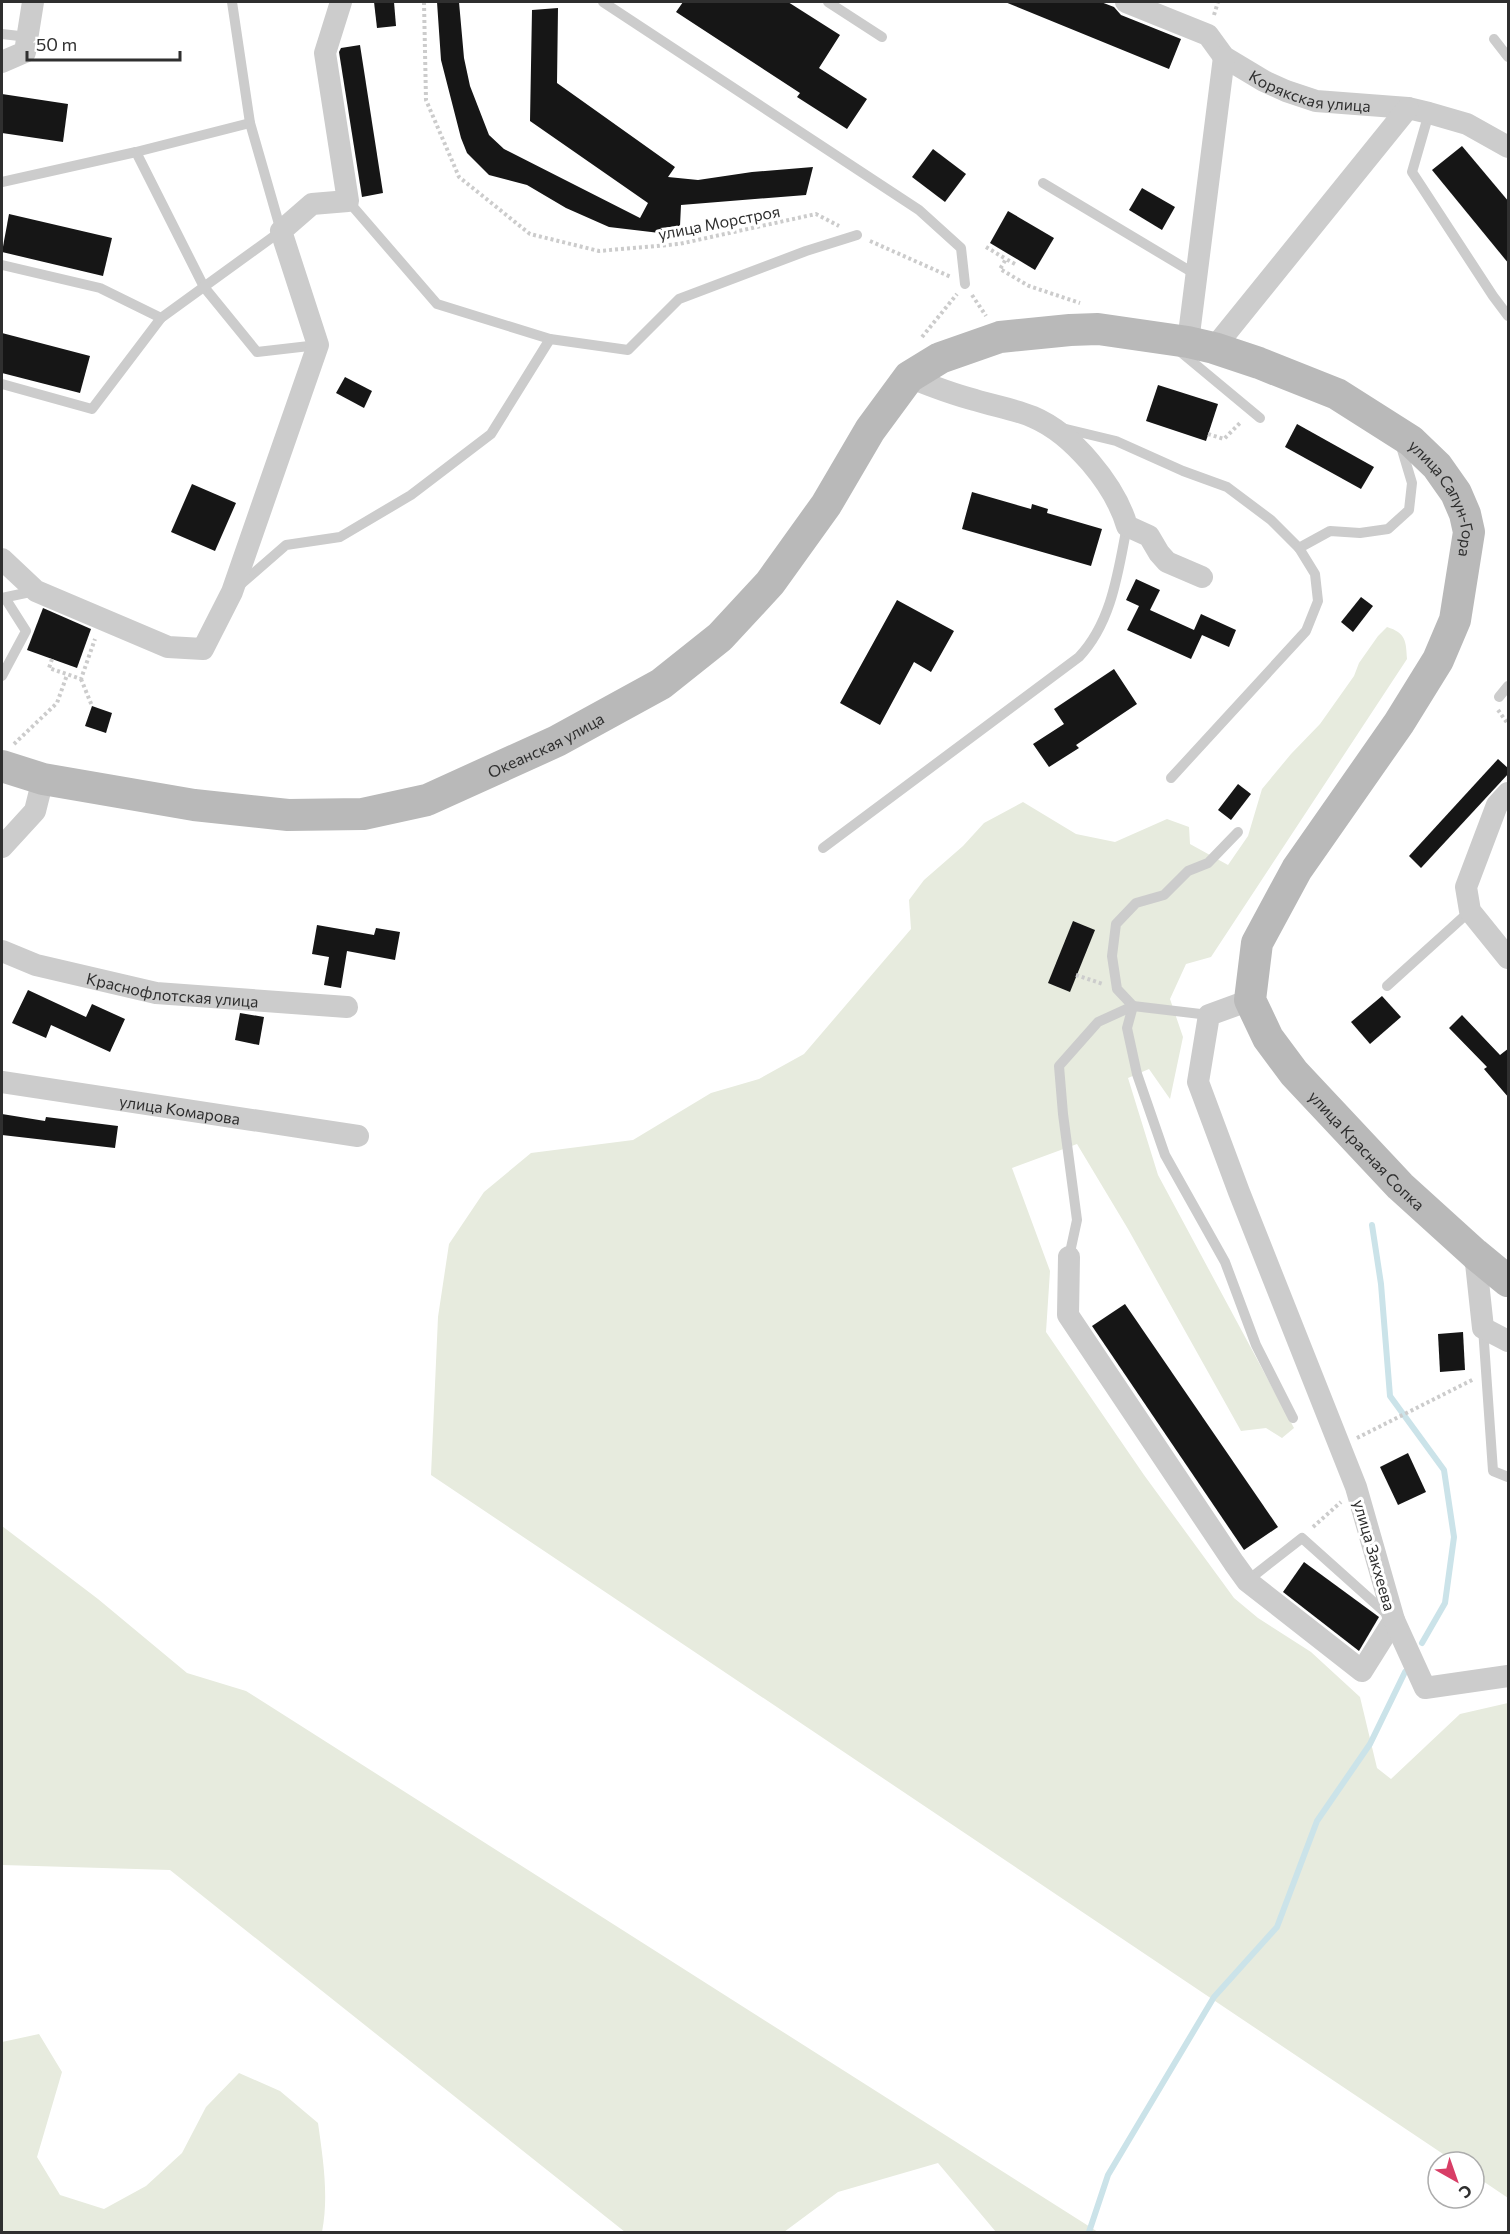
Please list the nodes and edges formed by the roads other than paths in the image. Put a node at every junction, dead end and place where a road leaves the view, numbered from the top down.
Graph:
1 (33, 2) edge
2 (232, 2) edge
3 (341, 2) edge
4 (603, 2) edge
5 (828, 2) edge
6 (1126, 2) edge
7 (2, 34) edge
8 (28, 37) junction
9 (882, 37) dead end
10 (1494, 39) dead end
11 (1224, 57) junction
12 (1509, 57) edge
13 (2, 62) edge
14 (1418, 110) junction
15 (250, 123) junction
16 (1509, 147) edge
17 (136, 152) junction
18 (2, 182) edge
19 (1043, 183) dead end
20 (348, 201) junction
21 (281, 231) junction
22 (857, 235) road end
23 (2, 265) edge
24 (1195, 274) junction
25 (964, 284) road end
26 (204, 287) junction
27 (1509, 316) edge
28 (160, 318) junction
29 (550, 339) junction
30 (1189, 343) junction
31 (318, 345) junction
32 (930, 349) joint
33 (909, 377) junction
34 (2, 384) edge
35 (1260, 418) dead end
36 (1047, 424) junction
37 (1396, 431) junction
38 (1127, 526) junction
39 (1299, 548) junction
40 (2, 560) edge
41 (1202, 578) dead end
42 (36, 591) junction
43 (232, 592) junction
44 (3, 598) edge
45 (2, 676) edge
46 (1509, 686) edge
47 (1499, 697) dead end
48 (4, 759) edge
49 (1172, 778) dead end
50 (43, 779) junction
51 (1509, 793) edge
52 (1238, 832) dead end
53 (2, 847) edge
54 (824, 848) dead end
55 (1470, 911) junction
56 (2, 951) edge
57 (1509, 958) edge
58 (1387, 986) dead end
59 (1250, 1000) junction
60 (1133, 1006) junction
61 (347, 1007) dead end
62 (1209, 1015) junction
63 (2, 1082) edge
64 (358, 1136) dead end
65 (1475, 1254) junction
66 (1069, 1257) joint
67 (1509, 1281) edge
68 (1483, 1328) junction
69 (1509, 1341) edge
70 (1293, 1418) dead end
71 (1509, 1477) edge
72 (1247, 1581) junction
73 (1394, 1620) junction
74 (1509, 1676) edge

1 - 8 street
2 - 15 lane
3 - 20 street
4 - 25 lane
5 - 9 lane
6 - 11 street, Корякская улица
7 - 8 lane
8 - 13 street
10 - 12 lane
11 - 14 street, Корякская улица
11 - 24 street
14 - 16 street, Корякская улица
14 - 27 lane
14 - 30 street
15 - 17 lane
15 - 21 lane
17 - 18 lane
17 - 26 lane
19 - 24 lane
20 - 21 street
20 - 29 lane
21 - 26 lane
21 - 31 street
22 - 29 lane
23 - 28 lane
24 - 30 street
26 - 28 lane
26 - 31 lane
28 - 34 lane
29 - 43 lane
30 - 32 main road, улица Сапун-Гора
30 - 35 lane
30 - 37 main road, улица Сапун-Гора
31 - 43 street
32 - 33 main road, Океанская улица
33 - 36 street
33 - 50 main road, Океанская улица
36 - 38 street
36 - 39 lane
37 - 39 lane
37 - 59 main road, улица Сапун-Гора
38 - 41 street
38 - 54 lane
39 - 49 lane
40 - 42 street
42 - 43 street
42 - 44 lane
44 - 45 lane
46 - 47 lane
48 - 50 main road, Океанская улица
50 - 53 street
51 - 55 street
52 - 60 lane
55 - 57 street
55 - 58 lane
56 - 61 street, Краснофлотская улица
59 - 62 street
59 - 65 main road, улица Красная Сопка
60 - 62 lane
60 - 66 lane
60 - 70 lane
62 - 73 street, улица Закхеева
63 - 64 street, улица Комарова
65 - 67 main road, улица Красная Сопка
65 - 68 street
66 - 72 street, улица Закхеева
68 - 69 street
68 - 71 lane
72 - 73 lane
72 - 73 street, улица Закхеева
73 - 74 street

